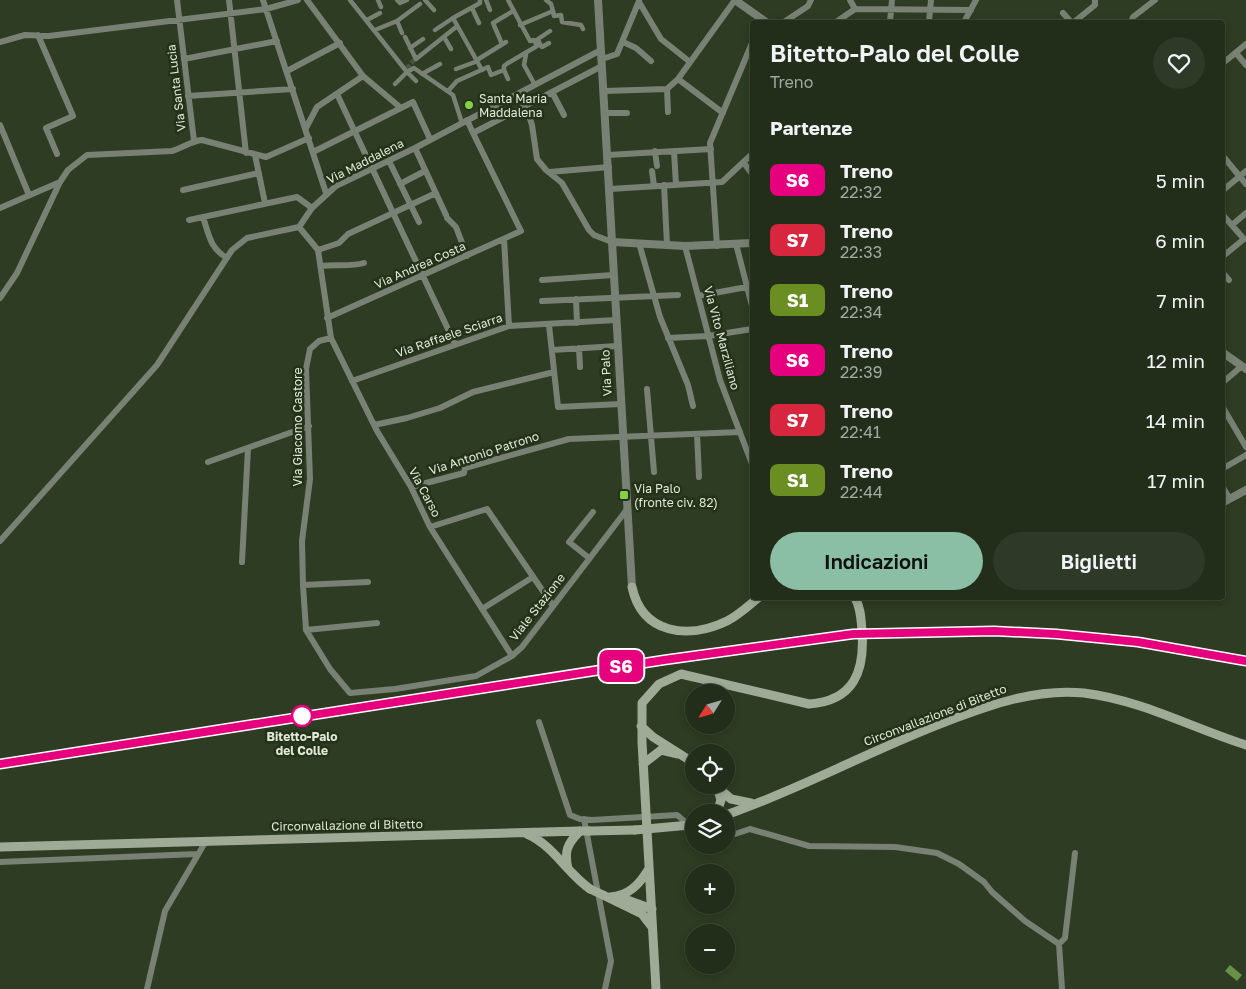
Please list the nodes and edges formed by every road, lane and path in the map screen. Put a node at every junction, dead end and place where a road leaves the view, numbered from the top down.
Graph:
1 (177, 0) edge
2 (229, 0) edge
3 (263, 0) edge
4 (298, 0) edge
5 (307, 0) edge
6 (350, 0) edge
7 (378, 0) edge
8 (397, 0) edge
9 (407, 0) edge
10 (480, 0) edge
11 (486, 0) edge
12 (508, 0) edge
13 (546, 0) edge
14 (598, 0) edge
15 (735, 0) edge
16 (811, 0) edge
17 (850, 0) edge
18 (892, 0) edge
19 (931, 0) edge
20 (976, 0) edge
21 (1154, 0) edge
22 (421, 1) edge
23 (639, 1) edge
24 (1095, 2) edge
25 (541, 4) dead end
26 (472, 8) junction
27 (855, 8) junction
28 (266, 9) junction
29 (891, 9) junction
30 (434, 10) dead end
31 (490, 10) dead end
32 (930, 10) junction
33 (972, 10) junction
34 (513, 11) junction
35 (553, 12) junction
36 (1063, 13) dead end
37 (231, 14) junction
38 (453, 18) junction
39 (180, 20) junction
40 (367, 20) junction
41 (763, 20) edge
42 (787, 20) edge
43 (839, 20) edge
44 (890, 20) edge
45 (929, 20) edge
46 (965, 20) edge
47 (1070, 20) edge
48 (1074, 20) edge
49 (1132, 20) edge
50 (397, 21) junction
51 (479, 23) dead end
52 (572, 23) junction
53 (520, 24) junction
54 (456, 27) junction
55 (570, 29) dead end
56 (582, 29) dead end
57 (375, 30) junction
58 (435, 30) dead end
59 (550, 31) dead end
60 (38, 35) junction
61 (444, 37) junction
62 (424, 39) dead end
63 (277, 41) junction
64 (0, 42) edge
65 (623, 42) junction
66 (340, 43) junction
67 (549, 43) dead end
68 (1246, 44) edge
69 (539, 45) junction
70 (410, 48) junction
71 (451, 48) dead end
72 (750, 48) edge
73 (235, 49) junction
74 (602, 50) junction
75 (1236, 53) junction
76 (526, 54) junction
77 (184, 59) junction
78 (476, 61) junction
79 (651, 61) dead end
80 (602, 62) junction
81 (690, 62) junction
82 (1225, 62) edge
83 (440, 64) dead end
84 (1246, 65) edge
85 (456, 69) dead end
86 (407, 70) junction
87 (482, 70) junction
88 (504, 70) junction
89 (287, 71) junction
90 (422, 74) junction
91 (363, 76) junction
92 (678, 78) junction
93 (508, 79) dead end
94 (416, 81) dead end
95 (396, 84) dead end
96 (535, 85) junction
97 (293, 88) junction
98 (448, 90) junction
99 (667, 90) junction
100 (604, 91) junction
101 (240, 92) junction
102 (552, 92) junction
103 (337, 94) junction
104 (188, 96) junction
105 (526, 106) junction
106 (401, 108) junction
107 (668, 112) dead end
108 (605, 113) junction
109 (627, 113) dead end
110 (723, 113) junction
111 (564, 115) dead end
112 (464, 122) junction
113 (0, 125) edge
114 (306, 128) junction
115 (355, 131) junction
116 (473, 133) junction
117 (309, 138) junction
118 (430, 139) junction
119 (194, 141) junction
120 (415, 148) junction
121 (711, 149) junction
122 (655, 151) junction
123 (674, 151) junction
124 (313, 152) junction
125 (246, 153) junction
126 (57, 154) dead end
127 (255, 155) junction
128 (608, 155) junction
129 (750, 156) edge
130 (1225, 158) edge
131 (389, 161) junction
132 (744, 164) junction
133 (609, 167) junction
134 (372, 170) junction
135 (425, 171) junction
136 (1246, 171) edge
137 (259, 172) junction
138 (549, 172) junction
139 (750, 172) edge
140 (1240, 176) junction
141 (60, 182) junction
142 (713, 183) junction
143 (400, 184) junction
144 (1246, 184) edge
145 (664, 185) junction
146 (676, 185) junction
147 (654, 186) junction
148 (1225, 188) edge
149 (183, 190) dead end
150 (610, 190) junction
151 (326, 193) junction
152 (436, 193) junction
153 (29, 195) junction
154 (265, 203) junction
155 (411, 206) junction
156 (0, 208) edge
157 (312, 208) junction
158 (1246, 213) edge
159 (393, 214) junction
160 (204, 217) junction
161 (1225, 217) edge
162 (189, 220) dead end
163 (419, 222) dead end
164 (1232, 225) junction
165 (299, 227) junction
166 (504, 239) junction
167 (612, 242) junction
168 (639, 243) junction
169 (750, 243) edge
170 (667, 244) junction
171 (736, 244) junction
172 (685, 246) junction
173 (717, 246) junction
174 (318, 250) junction
175 (1225, 255) edge
176 (468, 256) junction
177 (227, 258) junction
178 (364, 263) dead end
179 (321, 266) junction
180 (424, 275) junction
181 (613, 275) junction
182 (1225, 275) edge
183 (542, 280) dead end
184 (1229, 280) dead end
185 (750, 286) edge
186 (678, 295) dead end
187 (654, 296) junction
188 (698, 296) junction
189 (0, 298) edge
190 (614, 298) junction
191 (576, 299) junction
192 (542, 301) dead end
193 (327, 318) junction
194 (616, 320) junction
195 (577, 323) junction
196 (549, 325) junction
197 (509, 326) junction
198 (750, 329) edge
199 (708, 336) junction
200 (331, 338) junction
201 (668, 338) junction
202 (455, 344) junction
203 (618, 346) junction
204 (579, 348) junction
205 (552, 350) junction
206 (1225, 354) edge
207 (580, 367) dead end
208 (1244, 368) edge
209 (554, 372) junction
210 (352, 381) junction
211 (1225, 382) edge
212 (647, 389) dead end
213 (621, 404) junction
214 (693, 406) dead end
215 (1225, 411) edge
216 (374, 425) junction
217 (309, 426) junction
218 (740, 432) junction
219 (697, 434) junction
220 (650, 435) junction
221 (623, 436) junction
222 (1246, 447) edge
223 (248, 448) junction
224 (750, 452) edge
225 (1246, 456) edge
226 (208, 462) dead end
227 (1225, 467) edge
228 (654, 472) dead end
229 (699, 477) dead end
230 (411, 488) junction
231 (1246, 490) edge
232 (1226, 501) edge
233 (628, 508) junction
234 (593, 512) dead end
235 (430, 527) junction
236 (0, 541) edge
237 (589, 558) junction
238 (242, 562) dead end
239 (533, 577) junction
240 (368, 582) dead end
241 (303, 585) junction
242 (632, 587) joint
243 (755, 600) edge
244 (856, 600) edge
245 (861, 600) edge
246 (553, 606) junction
247 (859, 608) junction
248 (482, 609) junction
249 (377, 622) dead end
250 (306, 630) junction
251 (512, 656) junction
252 (539, 722) dead end
253 (641, 726) junction
254 (653, 737) junction
255 (642, 742) junction
256 (1246, 745) edge
257 (661, 750) junction
258 (682, 755) junction
259 (685, 757) edge
260 (643, 764) junction
261 (720, 804) edge
262 (754, 804) junction
263 (735, 811) edge
264 (646, 817) junction
265 (584, 819) junction
266 (685, 823) edge
267 (685, 826) edge
268 (585, 831) junction
269 (525, 833) junction
270 (735, 834) edge
271 (206, 841) junction
272 (0, 847) edge
273 (1075, 853) dead end
274 (197, 854) junction
275 (0, 862) edge
276 (568, 869) junction
277 (649, 870) junction
278 (605, 896) junction
279 (619, 896) junction
280 (652, 909) junction
281 (642, 914) junction
282 (652, 928) junction
283 (1059, 944) junction
284 (147, 989) edge
285 (605, 989) edge
286 (656, 989) edge
287 (1062, 989) edge

1 - 39 street, Via Santa Lucia
2 - 37 street
3 - 28 street
4 - 28 street
5 - 66 street
6 - 40 street
7 - 40 street
8 - 9 street
10 - 26 street
11 - 31 street
12 - 34 street
13 - 25 street
13 - 35 street
14 - 74 street, Via Palo
15 - 41 street
15 - 81 street
16 - 42 street
17 - 27 street
18 - 29 street
19 - 32 street
20 - 33 street
21 - 49 street
22 - 30 street
22 - 50 street
23 - 65 street
23 - 81 street
24 - 48 street
26 - 38 street
26 - 51 street
27 - 29 street
27 - 43 street
28 - 37 street
28 - 63 street
29 - 32 street
29 - 44 street
32 - 33 street
32 - 45 street
33 - 46 street
34 - 53 street
34 - 78 street
35 - 52 street
35 - 53 street
36 - 47 street
37 - 39 street
37 - 73 street
38 - 54 street
38 - 58 street
39 - 60 street
39 - 77 street, Via Santa Lucia
40 - 57 street
50 - 57 street
50 - 70 street
52 - 55 street
52 - 56 street
53 - 69 street
54 - 61 street
54 - 78 street
57 - 86 street
59 - 69 street
60 - 64 street
60 - 126 street
61 - 70 street
61 - 71 street
62 - 70 street
63 - 73 street
63 - 89 street
65 - 79 street
65 - 80 street
66 - 89 street
66 - 91 street
67 - 69 street
68 - 75 street
69 - 76 street
72 - 110 street
73 - 77 street
73 - 101 street
74 - 80 street, Via Palo
74 - 96 street, Via Maddalena
75 - 82 street
75 - 84 street
76 - 88 street
76 - 96 street
77 - 104 street, Via Santa Lucia
78 - 85 street
78 - 87 street
80 - 100 street, Via Palo
80 - 102 street
81 - 92 street
83 - 90 street
86 - 90 street
86 - 94 street
86 - 95 street
87 - 88 street
87 - 98 street
88 - 93 street
89 - 97 street
90 - 98 street
91 - 103 street
91 - 106 street
92 - 99 street
92 - 110 street
96 - 112 street, Via Maddalena
97 - 101 street
97 - 114 street
98 - 112 street
99 - 100 street
99 - 107 street
100 - 108 street, Via Palo
101 - 104 street
101 - 125 street
102 - 105 street
102 - 111 street
103 - 114 street
103 - 115 street
104 - 119 street, Via Santa Lucia
105 - 116 street
105 - 138 street
106 - 115 street
106 - 118 street
108 - 109 street
108 - 128 street, Via Palo
110 - 121 street
112 - 116 street
112 - 118 street, Via Maddalena
113 - 153 street
114 - 117 street
115 - 124 street
115 - 134 street
116 - 166 street, Via Andrea Costa
117 - 124 street
117 - 127 street, Via Santa Lucia
118 - 120 street, Via Maddalena
119 - 125 street, Via Santa Lucia
119 - 141 street
120 - 131 street, Via Maddalena
120 - 135 street
121 - 123 street
121 - 142 street
122 - 123 street
122 - 128 street
122 - 147 street
123 - 146 street
124 - 151 street
125 - 127 street, Via Santa Lucia
127 - 137 street
128 - 133 street, Via Palo
129 - 132 street
130 - 140 street
131 - 134 street, Via Maddalena
131 - 143 street
132 - 139 street
132 - 142 street
133 - 138 street
133 - 150 street, Via Palo
134 - 151 street, Via Maddalena
134 - 159 street
135 - 143 street
135 - 152 street
136 - 140 street
137 - 149 street
137 - 154 street
138 - 167 street
140 - 144 street
140 - 148 street
141 - 153 street
141 - 189 street
142 - 146 street
142 - 173 street
143 - 155 street
145 - 146 street
145 - 147 street
145 - 170 street
147 - 150 street
150 - 167 street, Via Palo
151 - 157 street, Via Maddalena
152 - 155 street
152 - 176 street
153 - 156 street
154 - 157 street
154 - 160 street
155 - 159 street
155 - 163 street
157 - 165 street, Via Maddalena
158 - 164 street
159 - 174 street
159 - 180 street
160 - 162 street
160 - 177 street
161 - 164 street
164 - 175 street
165 - 174 street
165 - 177 street
166 - 176 street, Via Andrea Costa
166 - 197 street
167 - 168 street
167 - 181 street, Via Palo
168 - 170 street
168 - 187 street
169 - 171 street
170 - 172 street
171 - 173 street
171 - 185 street
172 - 173 street
172 - 188 street, Via Vito Marziliano
174 - 179 street
176 - 180 street, Via Andrea Costa
177 - 236 street
178 - 179 street
179 - 193 street
180 - 193 street, Via Andrea Costa
180 - 202 street
181 - 183 street
181 - 190 street, Via Palo
182 - 184 street
185 - 188 street
186 - 187 street
187 - 190 street
187 - 201 street
188 - 199 street, Via Vito Marziliano
190 - 191 street
190 - 194 street, Via Palo
191 - 192 street
191 - 195 street
193 - 200 street
194 - 195 street, Via Raffaele Sciarra
194 - 203 street, Via Palo
195 - 196 street, Via Raffaele Sciarra
196 - 197 street, Via Raffaele Sciarra
196 - 205 street
197 - 202 street, Via Raffaele Sciarra
198 - 199 street
199 - 201 street
199 - 218 street, Via Vito Marziliano
200 - 210 street, Via Carso
200 - 217 street, Via Giacomo Castore
201 - 214 street
202 - 210 street, Via Raffaele Sciarra
203 - 204 street
203 - 213 street, Via Palo
204 - 205 street
204 - 207 street
205 - 209 street
206 - 208 street
208 - 211 street
209 - 213 street
209 - 216 street
210 - 216 street, Via Carso
212 - 220 street
213 - 221 street, Via Palo
215 - 222 street
216 - 230 street, Via Carso
217 - 223 street
217 - 241 street, Via Giacomo Castore
218 - 219 street, Via Antonio Patrono
218 - 224 street, Via Vito Marziliano
219 - 220 street, Via Antonio Patrono
219 - 229 street
220 - 221 street, Via Antonio Patrono
220 - 228 street
221 - 230 street, Via Antonio Patrono
221 - 233 street, Via Palo
223 - 226 street
223 - 238 street
225 - 227 street
230 - 235 street, Via Carso
231 - 232 street
233 - 237 street, Viale Stazione
233 - 242 street, Via Palo
234 - 237 street
235 - 239 street, Via Carso
235 - 248 street
237 - 246 street, Viale Stazione
239 - 246 street, Via Carso
239 - 248 street
240 - 241 street
241 - 250 street, Via Giacomo Castore
242 - 243 main road, Via Palo
244 - 247 main road
245 - 247 street
246 - 251 street, Viale Stazione
247 - 253 main road
248 - 251 street
249 - 250 street
250 - 251 street, Viale Stazione
252 - 265 street
253 - 254 main road
253 - 255 main road
254 - 255 main road
254 - 258 main road
255 - 257 main road
255 - 260 main road
256 - 262 main road, Circonvallazione di Bitetto
257 - 258 main road
257 - 260 main road
258 - 259 main road
260 - 264 main road
261 - 262 main road
262 - 263 main road, Circonvallazione di Bitetto
264 - 265 street
264 - 266 street
264 - 277 main road
265 - 285 street
267 - 268 main road, Circonvallazione di Bitetto, bridge
268 - 269 main road, Circonvallazione di Bitetto
268 - 276 main road
269 - 271 main road, Circonvallazione di Bitetto
269 - 276 main road
270 - 283 street
271 - 272 main road, Circonvallazione di Bitetto
271 - 274 street
273 - 283 street
274 - 275 street
274 - 284 street
276 - 278 main road, bridge
277 - 279 main road
277 - 280 main road
278 - 279 main road
278 - 281 main road
279 - 280 main road
280 - 281 main road
280 - 282 main road
281 - 282 main road
282 - 286 main road
283 - 287 street

